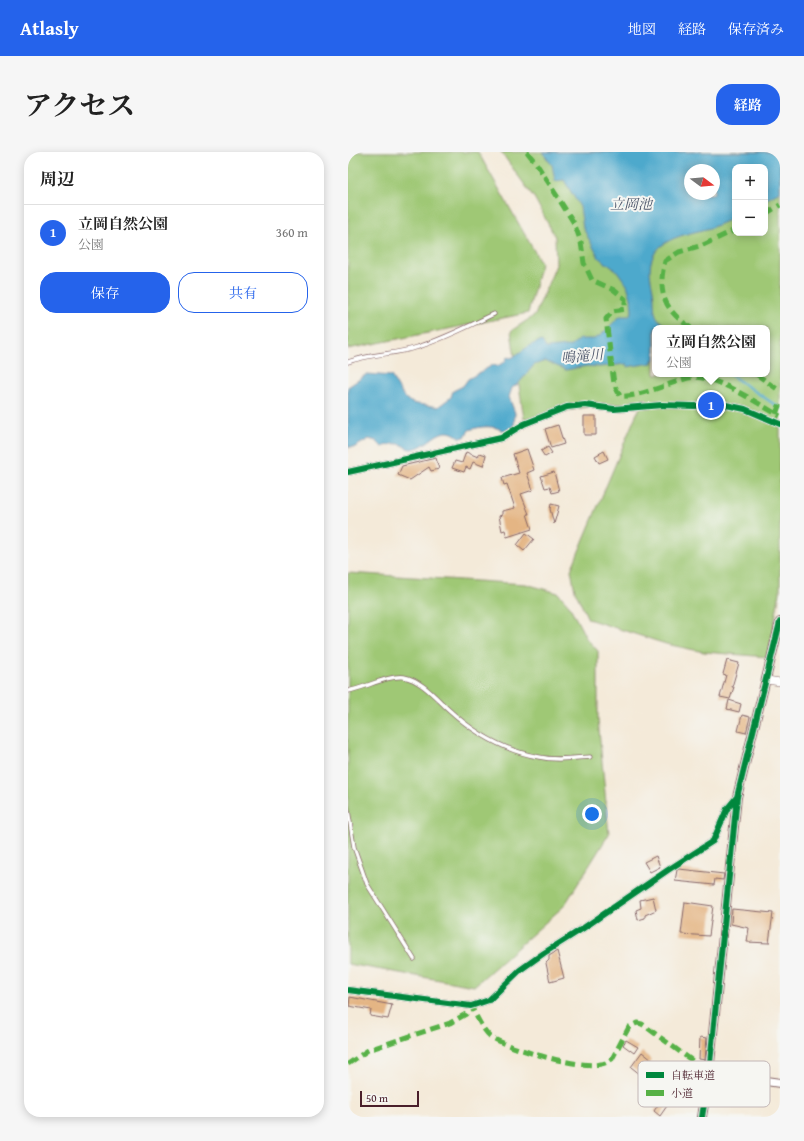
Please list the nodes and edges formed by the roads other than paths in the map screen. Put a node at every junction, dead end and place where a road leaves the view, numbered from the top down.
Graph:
1 (494, 314) dead end
2 (348, 362) edge
3 (780, 424) edge
4 (348, 472) edge
5 (780, 622) edge
6 (767, 680) junction
7 (780, 682) edge
8 (348, 691) edge
9 (590, 757) dead end
10 (737, 797) junction
11 (348, 810) edge
12 (414, 959) dead end
13 (348, 990) edge
14 (710, 1061) edge
15 (770, 1082) edge
16 (780, 1083) edge
17 (704, 1107) edge
18 (702, 1117) edge

1 - 2 lane
3 - 4 street
5 - 6 street
6 - 7 street
6 - 10 street
8 - 9 lane
10 - 13 street
10 - 14 street
11 - 12 lane
15 - 16 street
17 - 18 street

